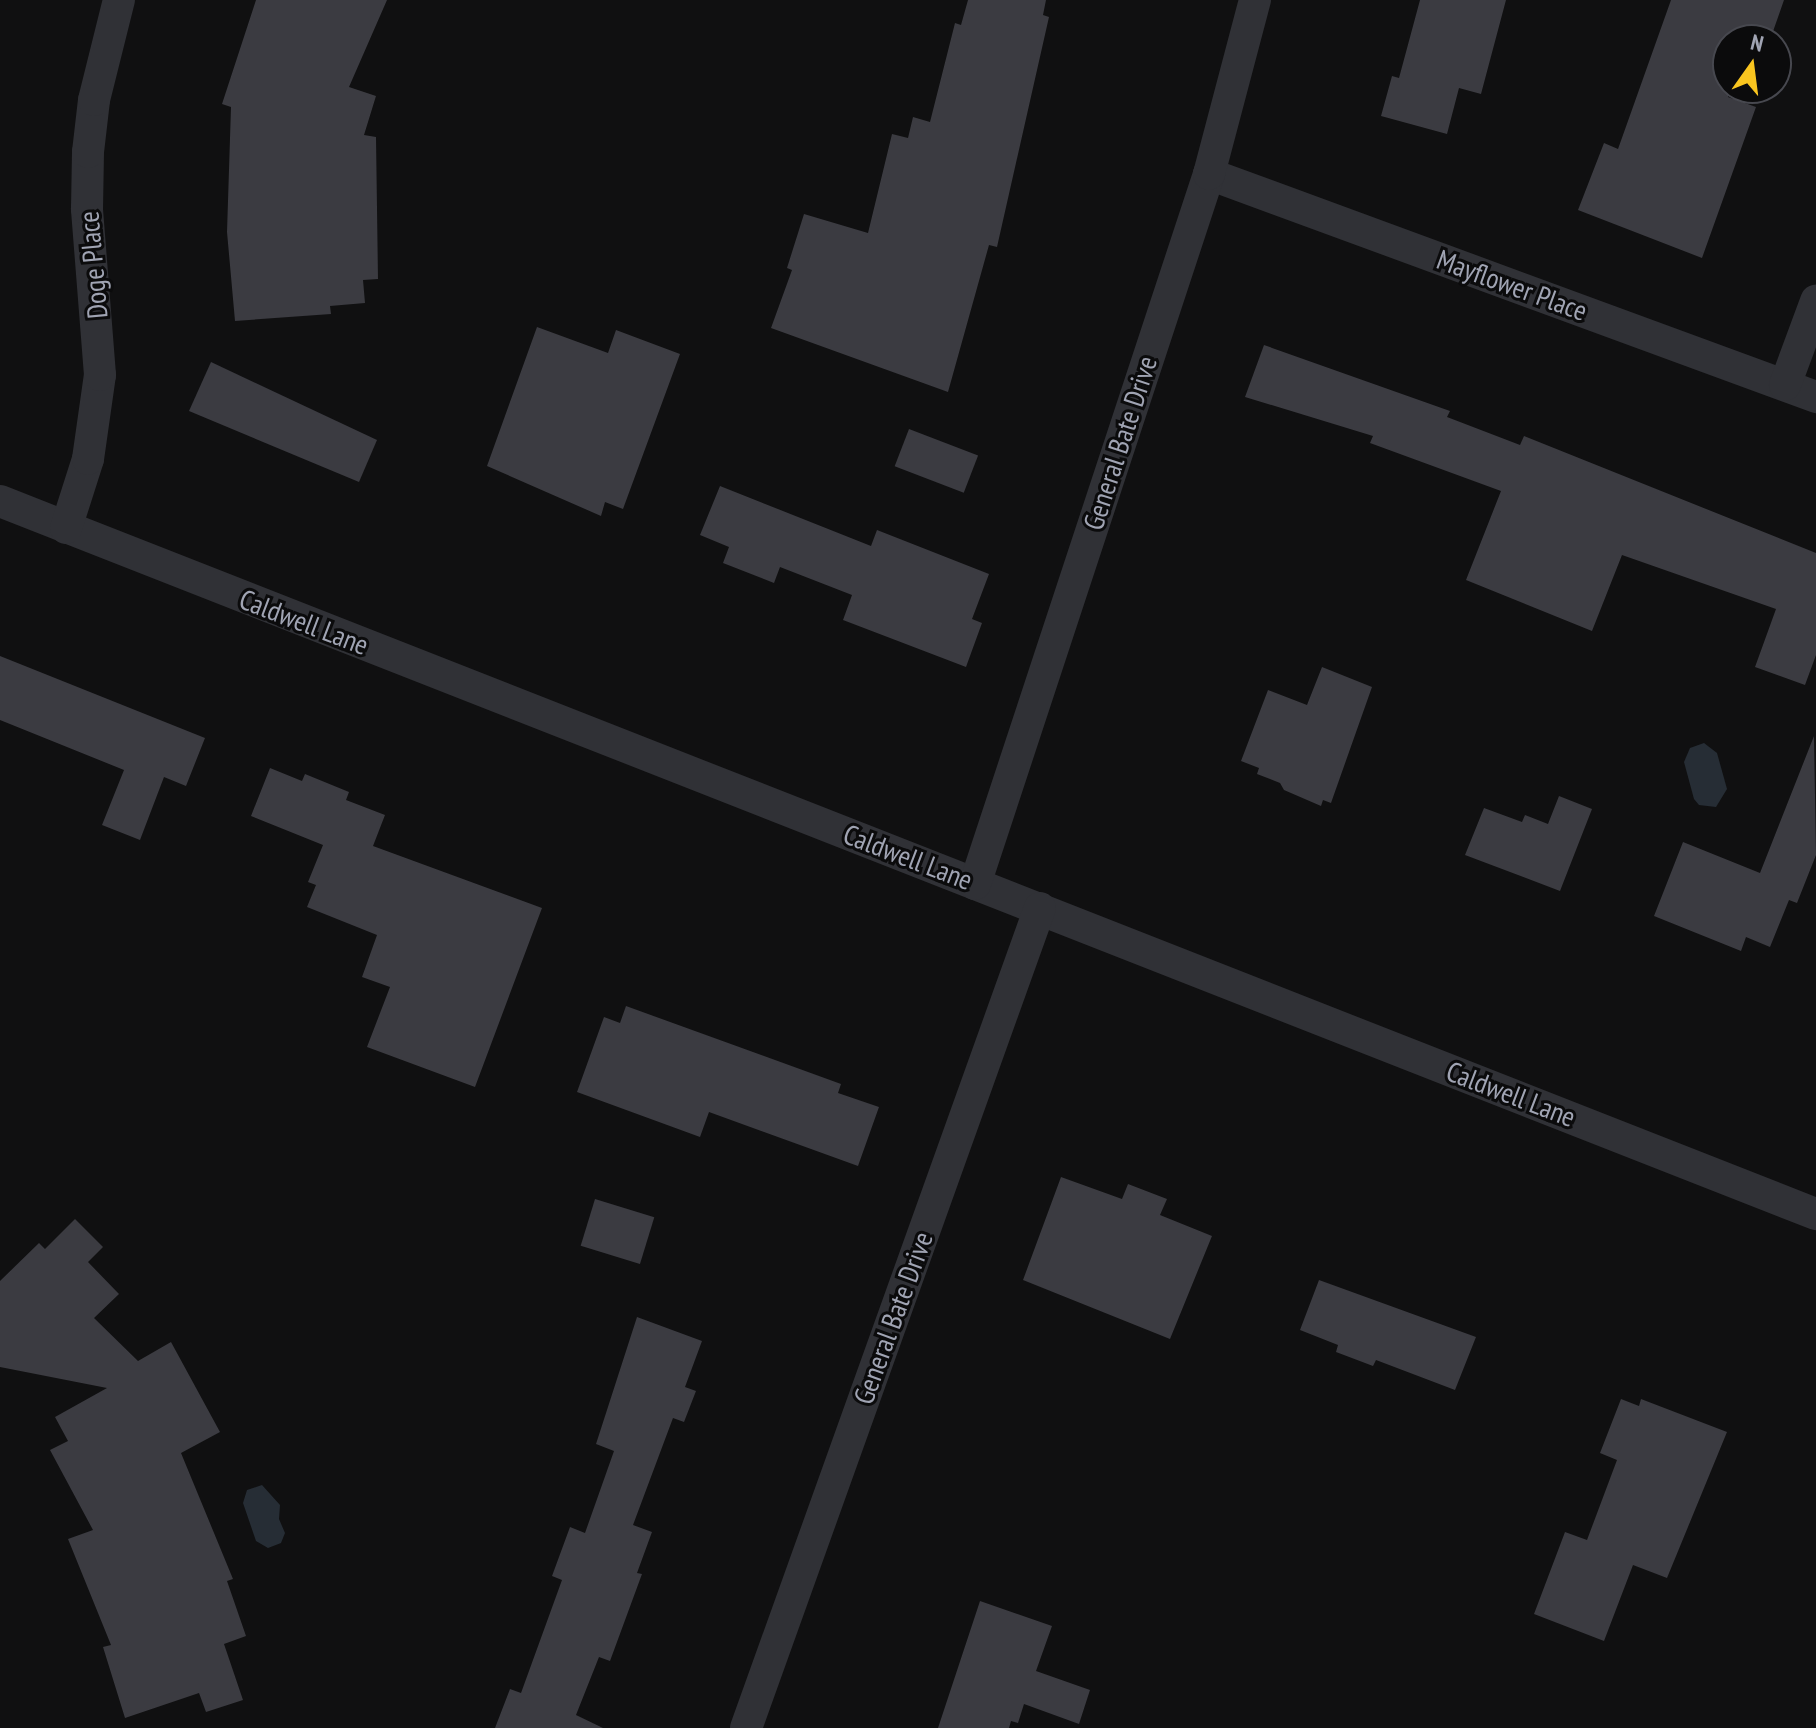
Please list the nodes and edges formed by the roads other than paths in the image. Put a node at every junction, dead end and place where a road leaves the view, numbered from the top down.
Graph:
1 (119, 0) edge
2 (1255, 0) edge
3 (1209, 174) junction
4 (1816, 301) edge
5 (1785, 385) junction
6 (1816, 397) edge
7 (0, 501) edge
8 (66, 528) junction
9 (975, 884) junction
10 (1040, 908) junction
11 (1816, 1214) edge
12 (746, 1728) edge

1 - 8 street, Doge Place
2 - 3 street, General Bate Drive
3 - 5 street, Mayflower Place
3 - 9 street, General Bate Drive
4 - 5 street
5 - 6 street, Mayflower Place
7 - 8 street, Caldwell Lane
8 - 9 street, Caldwell Lane
9 - 10 street, Caldwell Lane
10 - 11 street, Caldwell Lane
10 - 12 street, General Bate Drive

